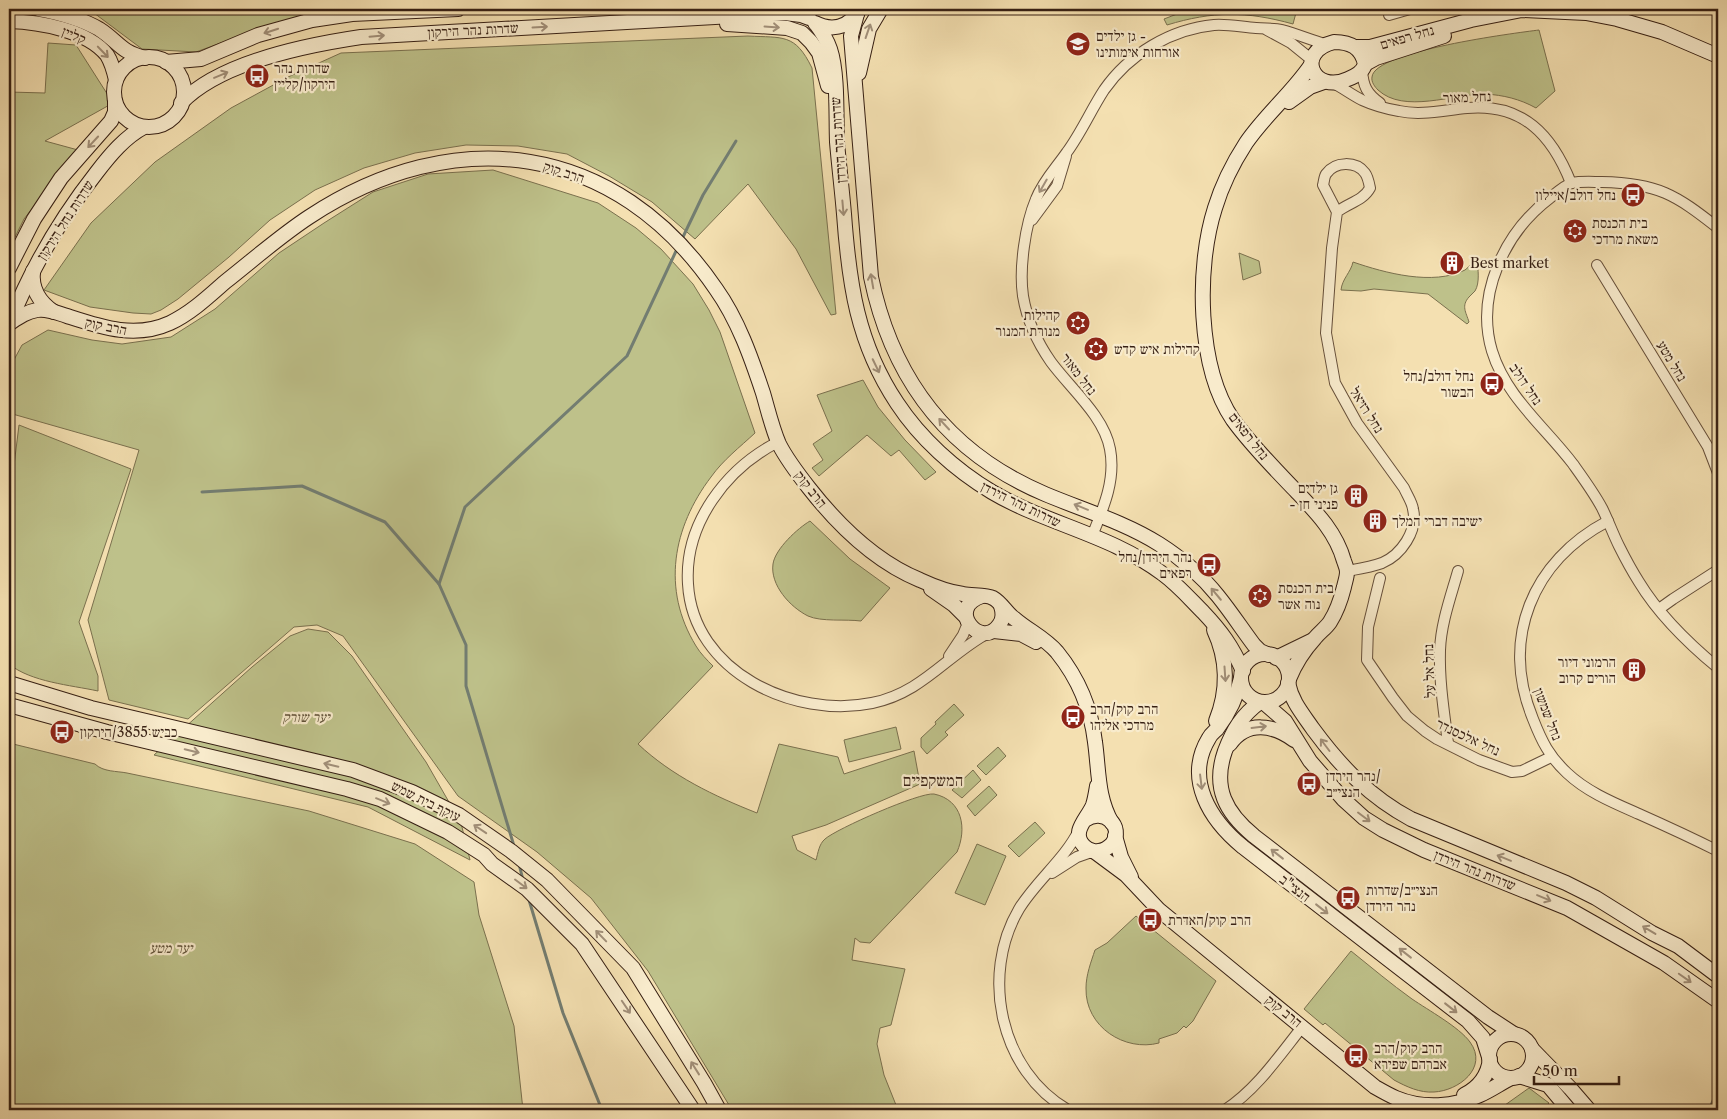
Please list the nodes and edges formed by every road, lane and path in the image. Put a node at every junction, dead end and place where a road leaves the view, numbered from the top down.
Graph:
1 (39, 9) edge
2 (458, 9) edge
3 (881, 9) edge
4 (1410, 9) edge
5 (1422, 9) edge
6 (1437, 9) edge
7 (1545, 10) edge
8 (858, 12) edge
9 (1388, 15) dead end
10 (809, 17) edge
11 (672, 20) junction
12 (9, 22) edge
13 (1264, 29) junction
14 (1325, 44) junction
15 (1357, 47) junction
16 (1718, 56) edge
17 (145, 58) junction
18 (166, 62) junction
19 (1311, 62) junction
20 (1718, 64) edge
21 (1364, 67) junction
22 (116, 80) junction
23 (1329, 82) junction
24 (856, 92) junction
25 (115, 101) junction
26 (181, 103) junction
27 (1387, 108) junction
28 (836, 117) junction
29 (1260, 124) junction
30 (144, 126) junction
31 (1571, 183) junction
32 (1337, 212) junction
33 (1718, 228) edge
34 (1597, 265) dead end
35 (9, 268) edge
36 (33, 268) junction
37 (54, 312) junction
38 (9, 326) edge
39 (778, 442) junction
40 (1718, 472) edge
41 (1100, 516) junction
42 (1608, 521) junction
43 (1092, 536) junction
44 (1718, 570) edge
45 (1347, 571) junction
46 (1458, 571) dead end
47 (1380, 578) dead end
48 (920, 580) junction
49 (982, 596) junction
50 (1001, 606) junction
51 (1660, 610) junction
52 (1203, 612) junction
53 (967, 620) junction
54 (991, 632) junction
55 (1314, 639) junction
56 (1273, 657) junction
57 (1066, 664) junction
58 (940, 668) junction
59 (1718, 668) edge
60 (1242, 674) junction
61 (1288, 681) junction
62 (9, 683) edge
63 (1262, 702) junction
64 (9, 705) edge
65 (1210, 736) junction
66 (1297, 742) junction
67 (1448, 743) junction
68 (1225, 751) junction
69 (1551, 757) junction
70 (1098, 780) junction
71 (1082, 825) junction
72 (1114, 830) junction
73 (1094, 851) junction
74 (1718, 851) edge
75 (1044, 877) junction
76 (1137, 887) junction
77 (1718, 976) edge
78 (1718, 1001) edge
79 (1303, 1026) junction
80 (1514, 1034) junction
81 (1532, 1049) junction
82 (1490, 1058) junction
83 (1515, 1077) junction
84 (1446, 1104) junction
85 (693, 1110) edge
86 (719, 1110) edge
87 (1068, 1110) edge
88 (1225, 1110) edge
89 (1569, 1110) edge
90 (1589, 1110) edge

1 - 17 main road, קליין
2 -> 18 main road, שדרות נהר הירקון
24 -> 3 main road
4 - 9 street
5 - 6 street
7 - 15 main road, נחל רפאים
7 - 16 main road, נחל רפאים
8 - 10 main road, שדרות נהר הירקון
8 - 24 main road, שדרות נהר הירדן
10 - 11 main road, שדרות נהר הירקון
10 - 28 main road, שדרות נהר הירדן
26 -> 11 main road, שדרות נהר הירקון
11 -> 28 main road
12 -> 22 main road, קליין
13 - 14 street, נחל מאור
13 - 19 street, נחל מאור
13 - 41 street, נחל מאור
14 - 15 main road
14 - 19 main road
15 - 21 main road
17 - 18 main road
17 - 22 main road
18 - 26 main road
19 - 23 main road
19 - 29 main road, נחל רפאים
20 - 21 main road, נחל רפאים
21 - 23 main road
21 - 27 street
22 - 25 main road
23 - 27 street, נחל מאור
23 - 29 main road, נחל רפאים
41 -> 24 main road, שדרות נהר הירדן
25 - 30 main road
25 -> 35 main road, שדרות נחל הירקון
26 - 30 main road
27 - 31 street, נחל מאור
28 -> 43 main road, שדרות נהר הירדן
29 - 45 main road, נחל רפאים
30 - 36 main road, שדרות נחל הירקון
31 - 33 street
31 - 42 street, נחל דולב
32 - 32 street
32 - 45 street, נחל רזיאל
34 - 40 street, נחל מטע
36 - 37 main road, הרב קוק
36 - 38 main road, שדרות נחל הירקון
37 - 38 main road, הרב קוק
37 - 39 main road, הרב קוק
39 - 48 main road, הרב קוק
39 - 58 street
41 - 43 street, נחל מאור
56 -> 41 main road, שדרות נהר הירדן
42 - 51 street, נחל דולב
42 - 69 street, נחל שמשון
43 - 52 main road, שדרות נהר הירדן
44 - 51 street
45 - 55 main road
46 - 67 street, נחל אל על
47 - 67 street, נחל אלכסנדר
48 - 49 main road, הרב קוק
48 - 53 main road, הרב קוק
49 - 50 main road
49 - 53 main road
50 - 54 main road
50 - 57 main road, הרב קוק
51 - 59 street, נחל דולב
52 - 60 main road, שדרות נהר הירדן
52 -> 65 main road
53 - 54 main road
53 - 58 street
54 - 57 main road, הרב קוק
54 - 58 street
55 - 56 main road
55 - 61 main road
56 - 60 main road
56 - 61 main road
57 - 70 main road, הרב קוק
60 - 63 main road
60 - 65 main road, הנצי"ב
61 - 63 main road
77 -> 61 main road, שדרות נהר הירדן
86 -> 62 main road, עוקף בית שמש
63 - 66 main road, שדרות נהר הירדן
63 - 68 main road, הנצי"ב
64 -> 85 main road, עוקף בית שמש
65 -> 82 main road, הנצי"ב
68 -> 66 main road
66 -> 78 main road, שדרות נהר הירדן
67 - 69 street, נחל אלכסנדר
80 -> 68 main road, הנצי"ב
69 - 74 street, נחל שמשון
70 - 71 main road, הרב קוק
70 - 72 main road, הרב קוק
71 - 72 main road
71 - 73 main road
71 - 75 street
72 - 73 main road
72 - 76 main road, הרב קוק
73 - 75 street
73 - 76 main road, הרב קוק
75 - 87 street
76 - 79 main road, הרב קוק
79 - 84 main road, הרב קוק
79 - 88 street
80 - 81 main road
80 - 82 main road
81 - 83 main road
81 - 90 main road
82 - 83 main road
82 - 84 main road, הרב קוק
83 - 84 main road, הרב קוק
83 - 89 main road

